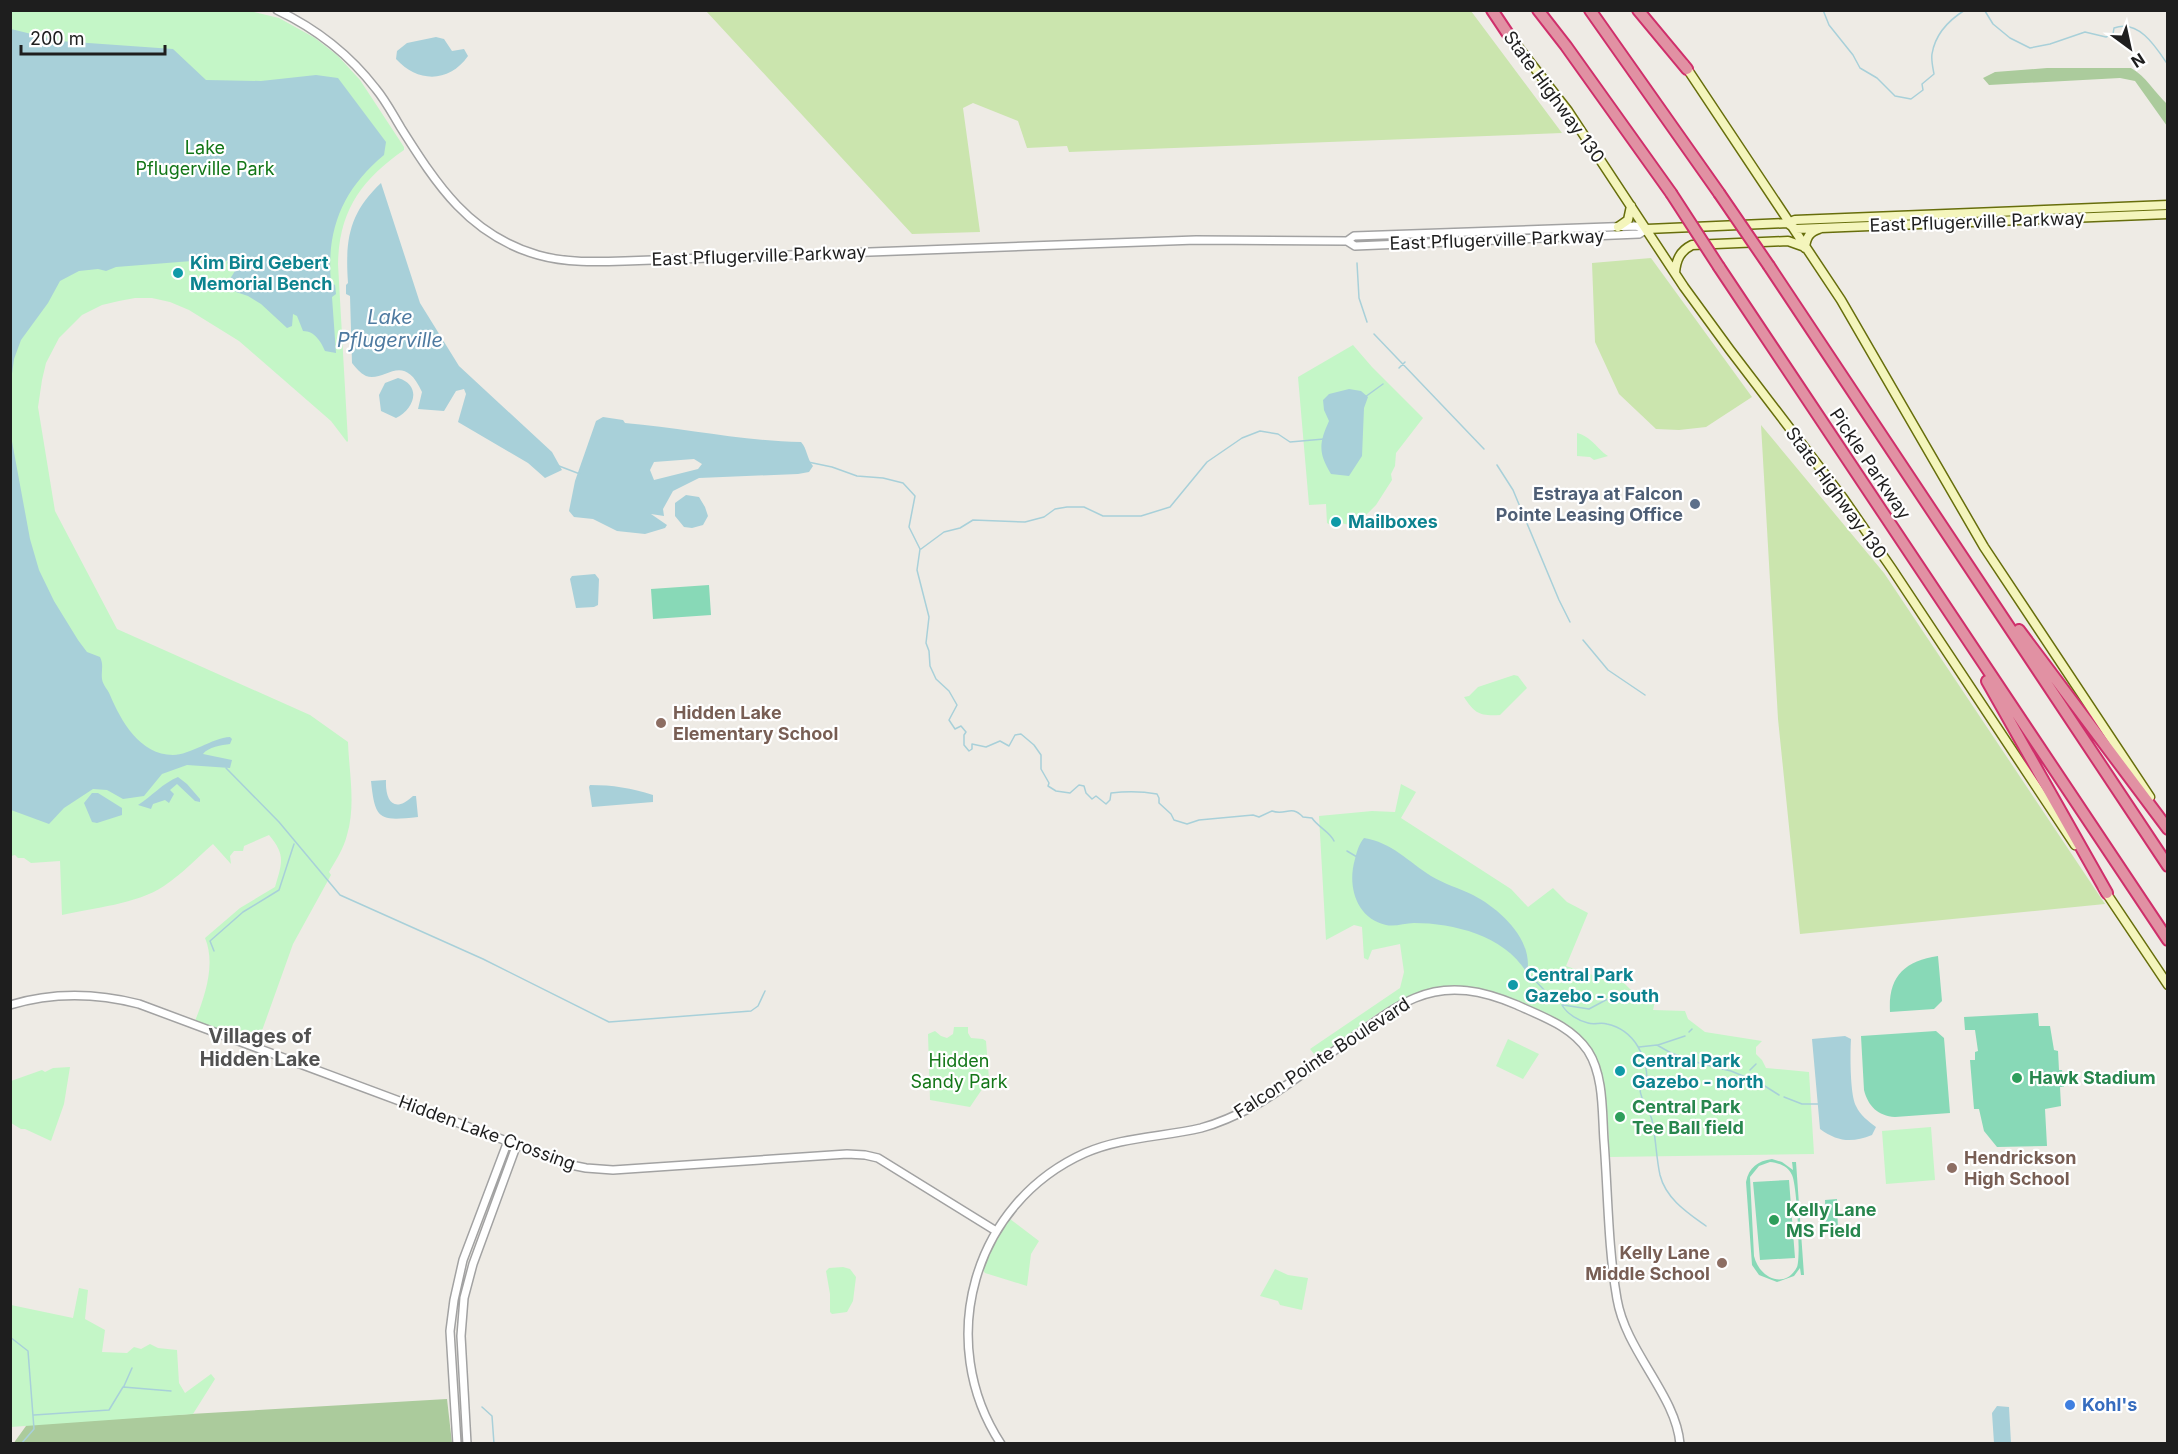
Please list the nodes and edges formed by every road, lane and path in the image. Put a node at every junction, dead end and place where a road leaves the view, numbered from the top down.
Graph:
1 (277, 10) edge
2 (1491, 10) edge
3 (1538, 10) edge
4 (1590, 10) edge
5 (1638, 10) edge
6 (1645, 10) edge
7 (1508, 34) joint
8 (1687, 69) junction
9 (2168, 205) edge
10 (1631, 206) junction
11 (2106, 212) junction
12 (2168, 214) edge
13 (1923, 219) junction
14 (1788, 223) junction
15 (1618, 227) junction
16 (1821, 228) junction
17 (1647, 229) junction
18 (1514, 231) junction
19 (1347, 241) junction
20 (1451, 242) junction
21 (1805, 248) junction
22 (1675, 273) junction
23 (1931, 509) junction
24 (1939, 598) junction
25 (2168, 823) edge
26 (2168, 829) edge
27 (2168, 866) edge
28 (2107, 893) junction
29 (2168, 940) edge
30 (2168, 985) edge
31 (10, 1005) edge
32 (508, 1141) junction
33 (517, 1144) junction
34 (996, 1231) junction
35 (457, 1443) edge
36 (467, 1443) edge
37 (1001, 1443) edge
38 (1680, 1443) edge

1 - 19 street, East Pflugerville Parkway
2 - 7 highway
3 - 24 highway, Pickle Parkway, bridge
4 - 23 highway, Pickle Parkway, bridge
5 - 8 highway
6 - 8 main road
7 - 10 main road, State Highway 130
8 - 14 main road
9 - 11 main road, East Pflugerville Parkway
10 - 15 main road
10 - 17 main road, State Highway 130
11 - 12 main road, East Pflugerville Parkway
11 - 13 main road, East Pflugerville Parkway
13 - 14 main road, East Pflugerville Parkway
13 - 16 main road, East Pflugerville Parkway
14 - 16 main road, East Pflugerville Parkway
14 - 17 main road, East Pflugerville Parkway
14 - 21 main road
15 - 17 street, East Pflugerville Parkway
15 - 18 street, East Pflugerville Parkway
16 - 21 main road
17 - 20 street, East Pflugerville Parkway
17 - 22 main road, State Highway 130
18 - 19 street, East Pflugerville Parkway
18 - 20 street
19 - 20 street, East Pflugerville Parkway
21 - 22 main road
21 - 25 main road
22 - 28 main road, State Highway 130
23 - 26 highway
23 - 27 highway, Pickle Parkway
24 - 28 highway
24 - 29 highway, Pickle Parkway
28 - 30 main road, State Highway 130
31 - 32 street, Hidden Lake Crossing
32 - 33 street, Hidden Lake Crossing
32 - 35 street
33 - 34 street, Hidden Lake Crossing
33 - 36 street
34 - 37 street, Falcon Pointe Boulevard
34 - 38 street, Falcon Pointe Boulevard

